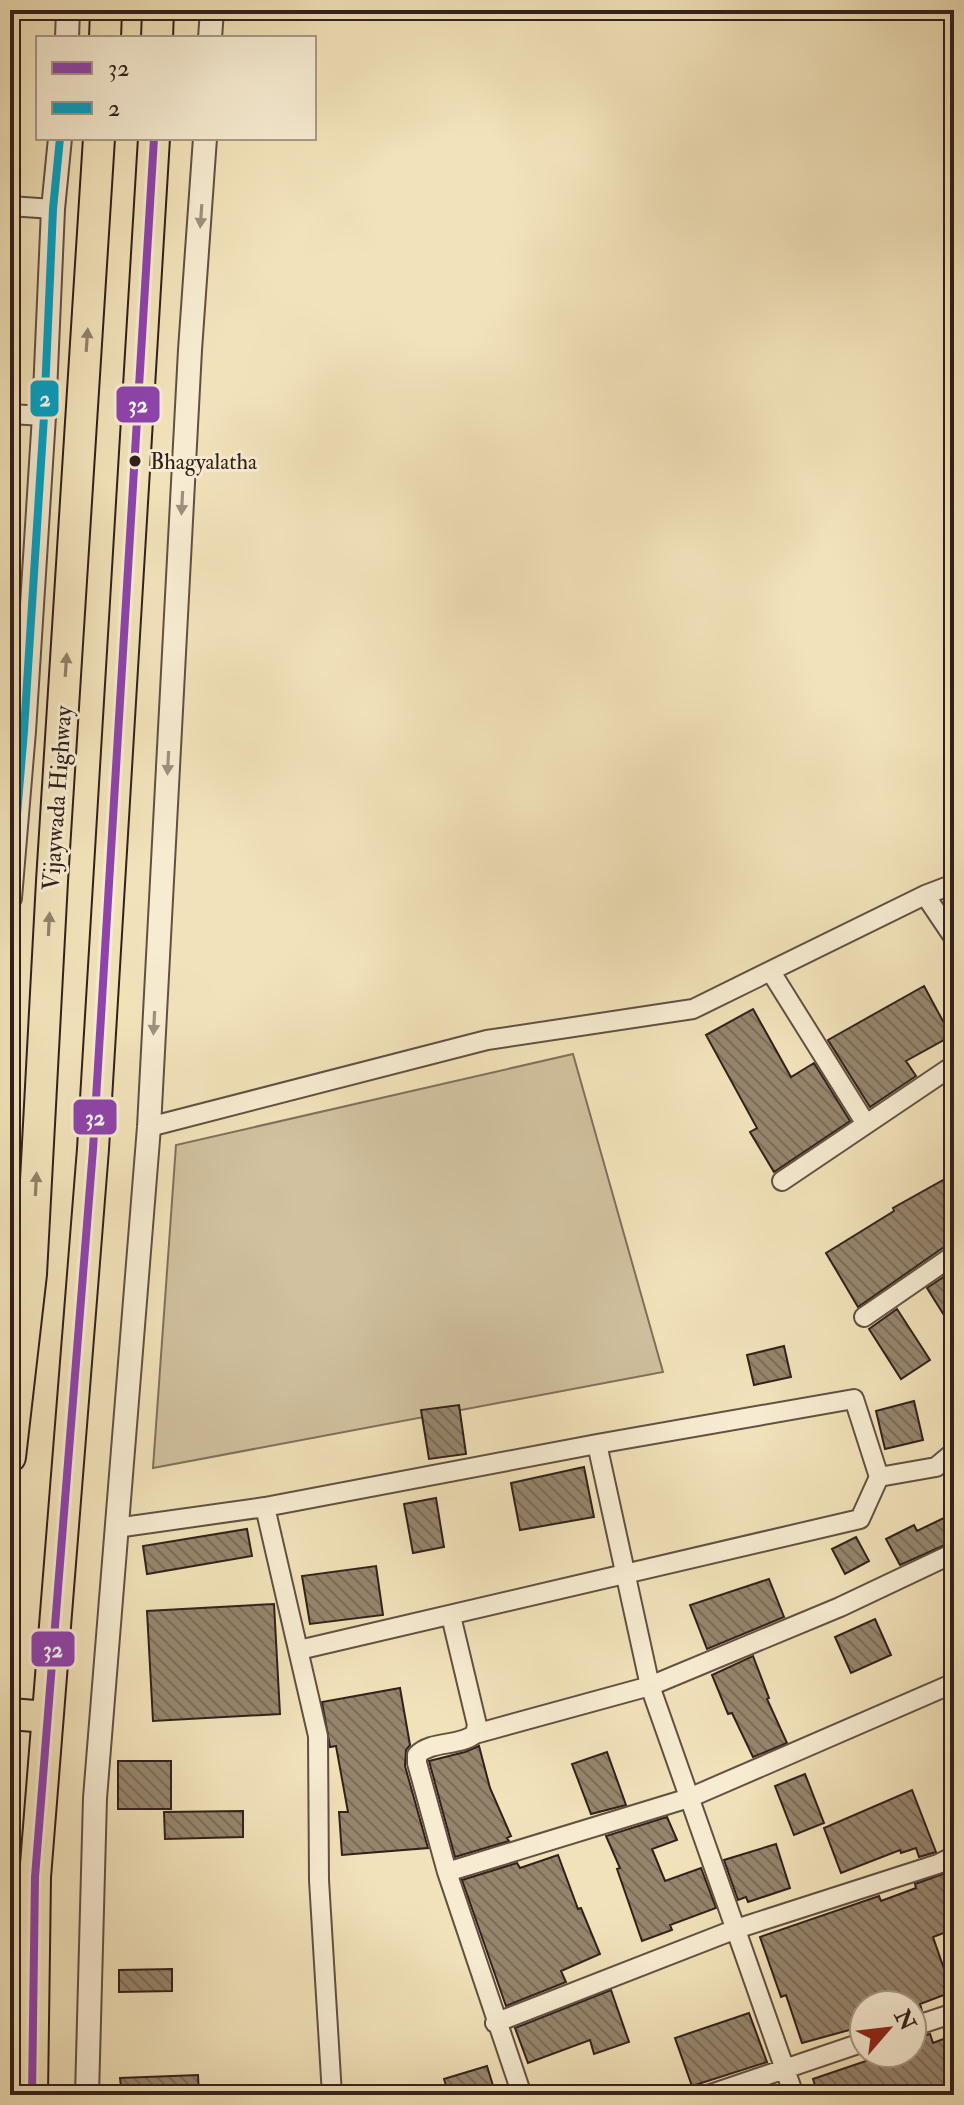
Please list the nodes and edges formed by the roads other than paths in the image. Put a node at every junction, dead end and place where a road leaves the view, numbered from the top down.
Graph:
1 (68, 10) edge
2 (106, 10) edge
3 (158, 10) edge
4 (212, 10) edge
5 (67, 36) edge
6 (105, 36) edge
7 (157, 36) edge
8 (210, 36) edge
9 (60, 140) edge
10 (99, 140) edge
11 (154, 140) edge
12 (205, 140) edge
13 (10, 206) edge
14 (53, 209) junction
15 (10, 414) edge
16 (44, 416) junction
17 (10, 877) edge
18 (954, 884) edge
19 (925, 895) junction
20 (10, 898) edge
21 (954, 938) edge
22 (771, 972) junction
23 (954, 1065) edge
24 (866, 1124) junction
25 (149, 1127) junction
26 (782, 1181) dead end
27 (954, 1255) edge
28 (864, 1317) dead end
29 (597, 1444) junction
30 (954, 1452) edge
31 (10, 1457) edge
32 (879, 1477) junction
33 (265, 1507) junction
34 (116, 1528) junction
35 (954, 1553) edge
36 (627, 1574) junction
37 (451, 1616) junction
38 (299, 1650) junction
39 (954, 1683) edge
40 (650, 1686) junction
41 (10, 1714) edge
42 (47, 1717) junction
43 (475, 1734) junction
44 (689, 1798) junction
45 (954, 1856) edge
46 (447, 1872) junction
47 (736, 1929) junction
48 (954, 2013) edge
49 (928, 2022) edge
50 (495, 2023) junction
51 (848, 2047) edge
52 (785, 2068) junction
53 (32, 2095) edge
54 (87, 2095) edge
55 (332, 2095) edge
56 (522, 2095) edge
57 (708, 2095) edge
58 (794, 2095) edge

1 - 5 street
2 - 6 highway
3 - 7 highway
4 - 8 street
9 - 14 street
31 -> 10 highway, Vijaywada Highway
11 - 42 highway
12 -> 25 street
13 - 14 street
14 - 16 street
15 - 16 street
16 - 17 street
17 - 20 street
18 - 19 street
19 - 21 street
19 - 22 street
22 - 24 street
22 - 25 street
23 - 24 street
24 - 26 street
25 - 34 street
27 - 28 street
29 - 32 street
29 - 33 street
29 - 36 street
30 - 32 street
32 - 36 street
33 - 34 street
33 - 38 street
34 - 54 street
35 - 40 street
36 - 37 street
36 - 40 street
37 - 38 street
37 - 43 street
38 - 55 street
39 - 44 street
40 - 43 street
40 - 44 street
41 - 42 highway
42 - 53 highway
43 - 46 street
44 - 46 street
44 - 47 street
45 - 47 street
46 - 50 street
47 - 50 street
47 - 52 street
48 - 49 street
50 - 56 street
51 - 52 street
52 - 57 street
52 - 58 street

